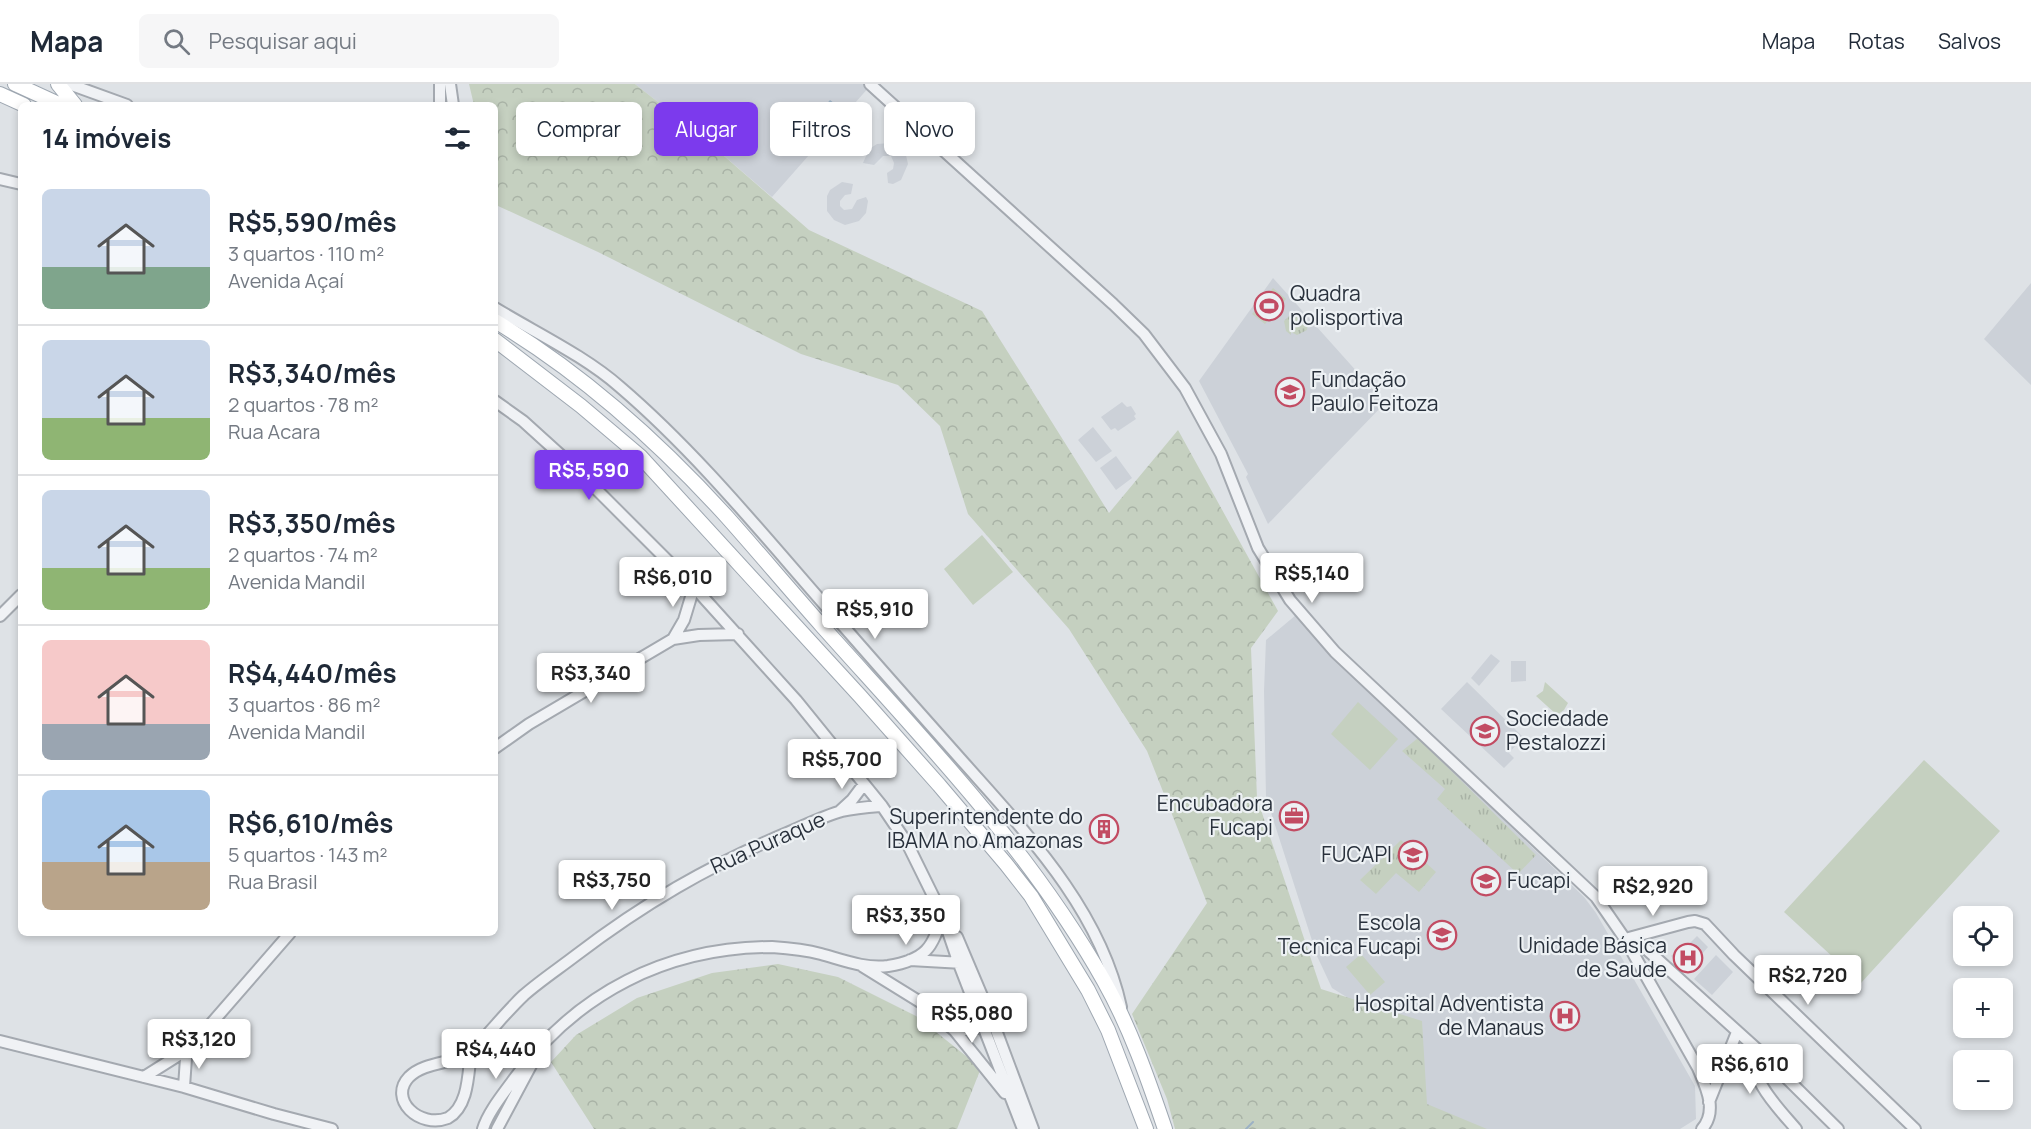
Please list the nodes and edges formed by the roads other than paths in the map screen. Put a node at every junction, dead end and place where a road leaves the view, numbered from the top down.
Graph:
1 (15, 84) edge
2 (58, 84) edge
3 (69, 84) edge
4 (440, 84) edge
5 (450, 84) edge
6 (870, 84) edge
7 (0, 94) edge
8 (18, 102) edge
9 (54, 102) edge
10 (73, 102) edge
11 (119, 102) edge
12 (440, 102) edge
13 (453, 102) edge
14 (0, 179) edge
15 (18, 183) edge
16 (498, 310) edge
17 (498, 322) edge
18 (527, 334) junction
19 (498, 341) edge
20 (498, 342) edge
21 (498, 403) edge
22 (763, 560) junction
23 (748, 575) junction
24 (694, 586) junction
25 (18, 598) edge
26 (0, 615) edge
27 (738, 634) junction
28 (673, 639) junction
29 (498, 746) edge
30 (864, 784) junction
31 (882, 806) junction
32 (840, 812) junction
33 (942, 914) junction
34 (287, 936) edge
35 (1630, 938) junction
36 (909, 960) junction
37 (963, 963) junction
38 (861, 965) junction
39 (987, 1024) junction
40 (1125, 1024) junction
41 (955, 1031) junction
42 (1737, 1032) junction
43 (0, 1041) edge
44 (190, 1048) junction
45 (539, 1049) junction
46 (1758, 1050) junction
47 (471, 1052) junction
48 (144, 1077) junction
49 (184, 1087) junction
50 (1709, 1102) junction
51 (1014, 1105) junction
52 (483, 1128) edge
53 (332, 1129) edge
54 (497, 1129) edge
55 (1023, 1129) edge
56 (1033, 1129) edge
57 (1146, 1129) edge
58 (1165, 1129) edge
59 (1702, 1129) edge
60 (1796, 1129) edge
61 (1838, 1129) edge
62 (1915, 1129) edge

1 - 9 main road
2 - 10 main road
3 - 11 street
4 - 12 street
5 - 13 street
6 - 35 street
7 - 8 main road
14 - 15 street
16 - 18 street
17 - 18 main road
18 - 19 main road
18 - 22 main road
18 - 40 street
20 - 23 main road
21 - 24 street
22 - 23 main road
22 - 40 main road
23 - 57 main road
24 - 27 street
24 - 28 street
25 - 26 street
27 - 28 street
27 - 30 street
28 - 29 street
30 - 31 street
30 - 32 street, Rua Puraque
31 - 32 street, Rua Puraque
31 - 33 street
31 - 37 street
32 - 47 street, Rua Puraque
33 - 36 street
33 - 37 street
34 - 44 street
35 - 42 street
35 - 50 street
35 - 62 street
36 - 37 street
36 - 38 street
37 - 39 street
38 - 41 street
38 - 45 street
39 - 41 street
39 - 51 street
39 - 56 street
40 - 58 main road
41 - 51 street
42 - 46 street
42 - 50 street
43 - 48 street
44 - 48 street
44 - 49 street
45 - 52 street
45 - 54 street
46 - 60 street
46 - 61 street
47 - 47 street, Rua Puraque
48 - 49 street
49 - 53 street
50 - 59 street
51 - 55 street

